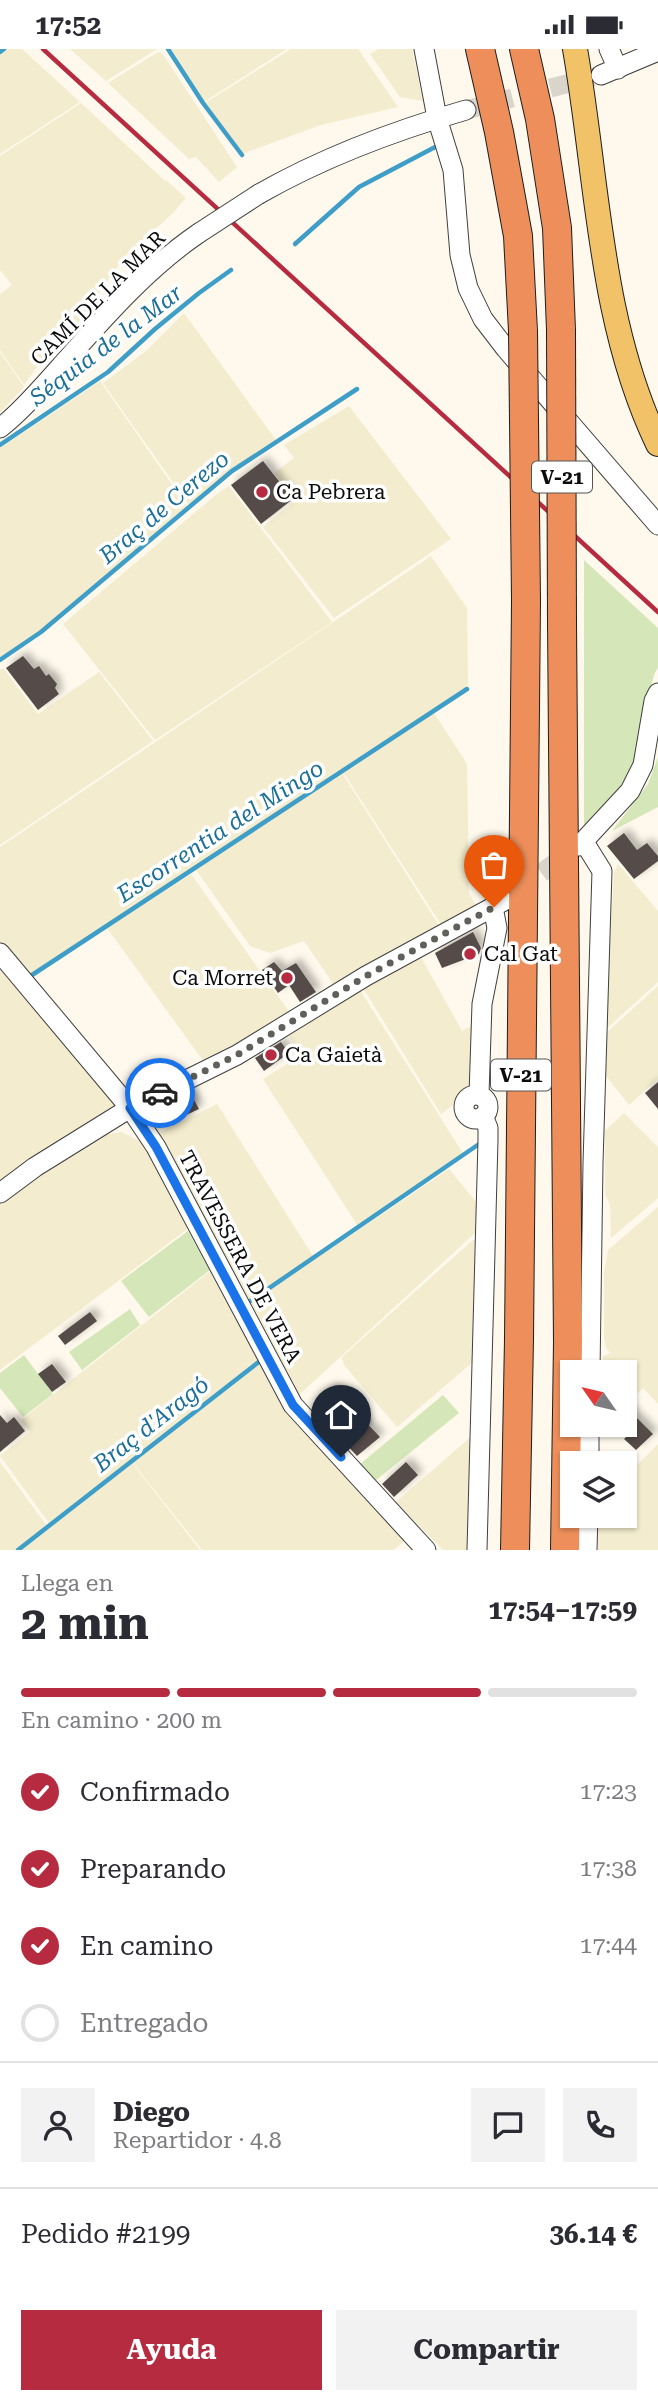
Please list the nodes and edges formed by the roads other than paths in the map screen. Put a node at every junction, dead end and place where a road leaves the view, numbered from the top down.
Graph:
1 (424, 49) edge
2 (480, 49) edge
3 (524, 49) edge
4 (575, 49) edge
5 (609, 49) edge
6 (658, 51) edge
7 (466, 110) tunnel mouth
8 (437, 118) junction
9 (0, 428) edge
10 (658, 445) edge
11 (658, 525) edge
12 (658, 693) edge
13 (0, 953) edge
14 (130, 1108) junction
15 (0, 1193) edge
16 (590, 1360) edge
17 (588, 1528) edge
18 (426, 1550) edge
19 (477, 1550) edge
20 (515, 1550) edge
21 (565, 1550) edge
22 (587, 1550) edge

1 - 8 street
2 - 20 highway, V-21, bridge
3 - 21 highway, V-21, bridge
4 - 10 main road
5 - 6 street
7 - 8 street, CAMÍ DE LA MAR
8 - 9 street, CAMÍ DE LA MAR, bridge
8 - 11 street
12 - 16 street
13 - 14 street, TRAVESSERA DE VERA
14 - 15 street
14 - 18 street, TRAVESSERA DE VERA
14 - 19 street
17 - 22 street

